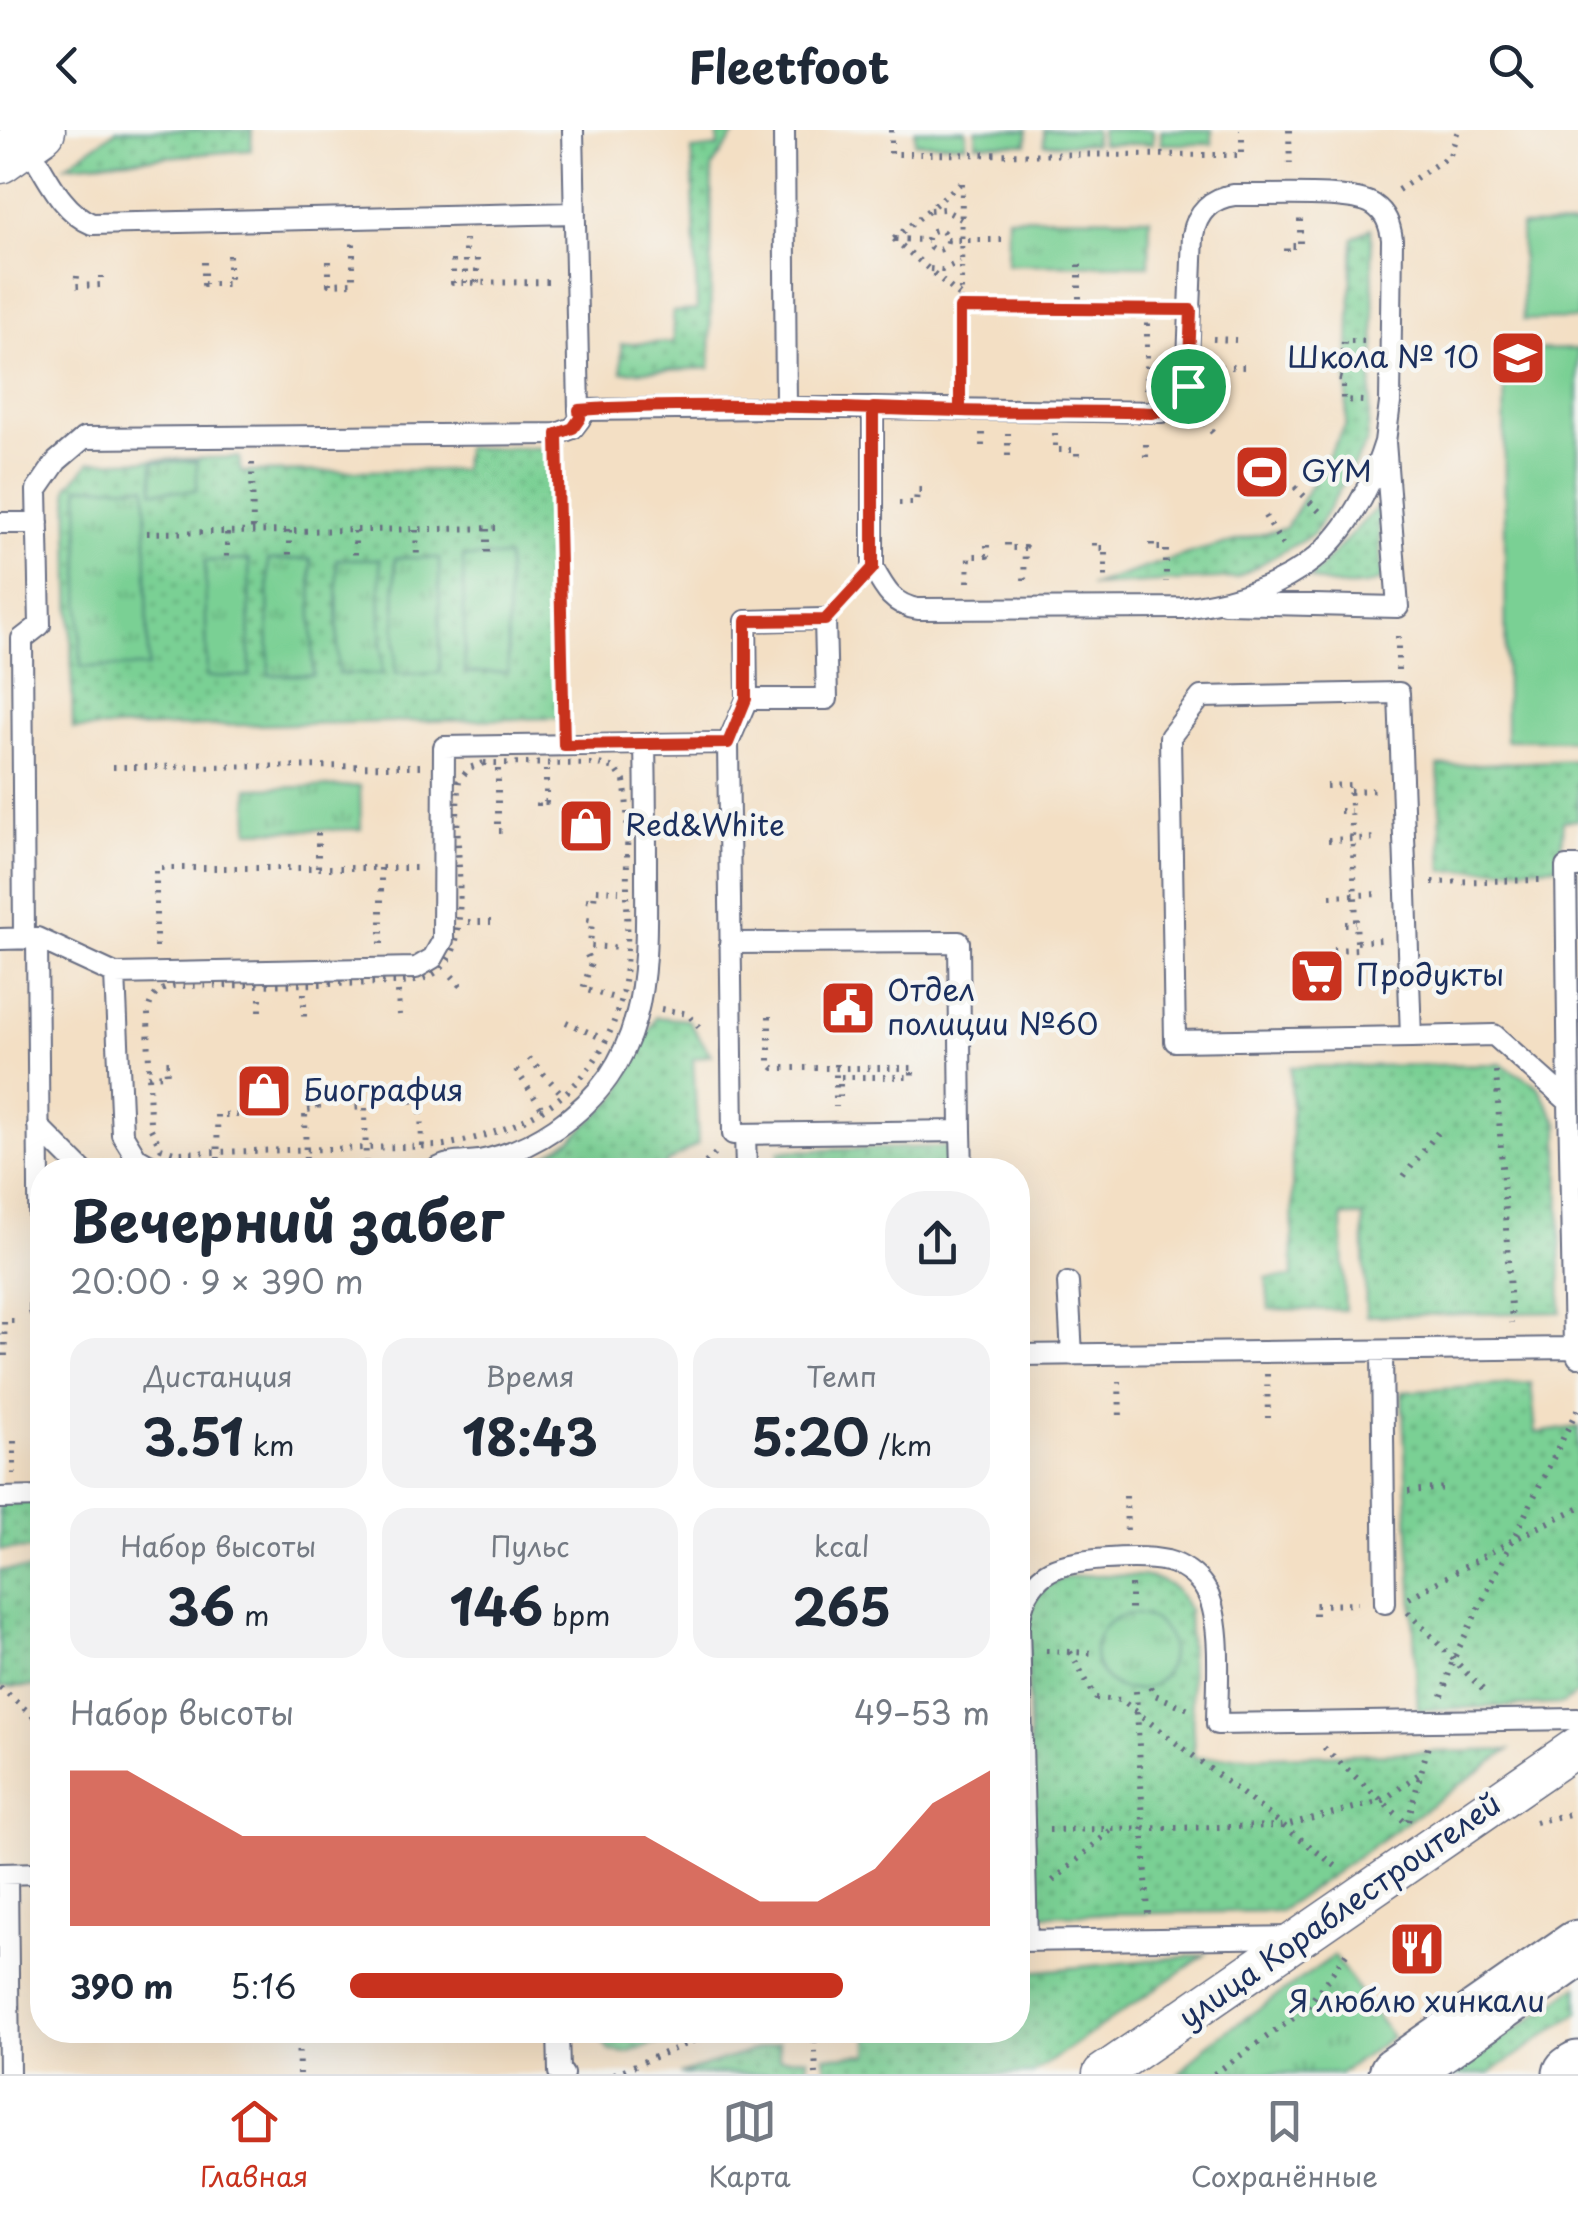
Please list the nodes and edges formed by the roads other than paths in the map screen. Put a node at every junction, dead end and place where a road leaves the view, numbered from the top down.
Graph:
1 (573, 130) edge
2 (784, 130) edge
3 (20, 140) edge
4 (574, 213) junction
5 (786, 408) junction
6 (873, 408) junction
7 (579, 410) junction
8 (1385, 442) junction
9 (0, 523) edge
10 (38, 523) junction
11 (1224, 602) junction
12 (746, 699) junction
13 (728, 743) junction
14 (645, 744) junction
15 (1572, 873) edge
16 (30, 938) junction
17 (0, 939) edge
18 (730, 943) junction
19 (115, 974) junction
20 (1411, 1037) junction
21 (1570, 1102) junction
22 (38, 1126) junction
23 (961, 1131) junction
24 (746, 1134) junction
25 (38, 1158) edge
26 (70, 1158) edge
27 (138, 1158) edge
28 (488, 1158) edge
29 (746, 1158) edge
30 (962, 1158) edge
31 (1575, 1264) edge
32 (1068, 1283) dead end
33 (1382, 1351) junction
34 (1576, 1353) edge
35 (1072, 1354) junction
36 (1030, 1355) edge
37 (30, 1497) edge
38 (0, 1498) edge
39 (1030, 1592) edge
40 (1378, 1603) road end
41 (1578, 1718) edge
42 (1578, 1746) edge
43 (30, 1873) edge
44 (3, 1874) edge
45 (1305, 1936) junction
46 (1030, 1940) edge
47 (1578, 1948) edge
48 (558, 2043) edge
49 (1578, 2070) edge
50 (1108, 2072) edge
51 (9, 2074) edge
52 (563, 2074) edge
53 (1397, 2074) edge
54 (1571, 2074) edge

1 - 4 lane
2 - 5 lane
3 - 4 lane
4 - 7 lane
5 - 6 lane
5 - 7 lane
6 - 8 lane
6 - 11 lane
7 - 10 lane
8 - 11 lane
8 - 11 lane
9 - 10 lane
10 - 16 lane
12 - 12 lane
12 - 13 lane
13 - 14 lane
13 - 18 lane
14 - 19 lane
14 - 28 lane
15 - 21 lane
16 - 17 lane
16 - 19 lane
16 - 22 lane
18 - 23 lane
18 - 24 lane
19 - 27 lane
20 - 20 lane
20 - 21 lane
21 - 31 lane
22 - 25 lane
22 - 26 lane
23 - 24 lane
23 - 30 lane
24 - 29 lane
31 - 34 lane
32 - 35 lane
33 - 34 lane
33 - 35 lane
33 - 40 lane
35 - 36 lane
37 - 38 lane
39 - 41 lane
42 - 45 street, улица Кораблестроителей
43 - 44 lane
44 - 51 lane
45 - 46 lane
45 - 50 street, улица Кораблестроителей
47 - 53 main road
48 - 52 lane
49 - 54 main road

